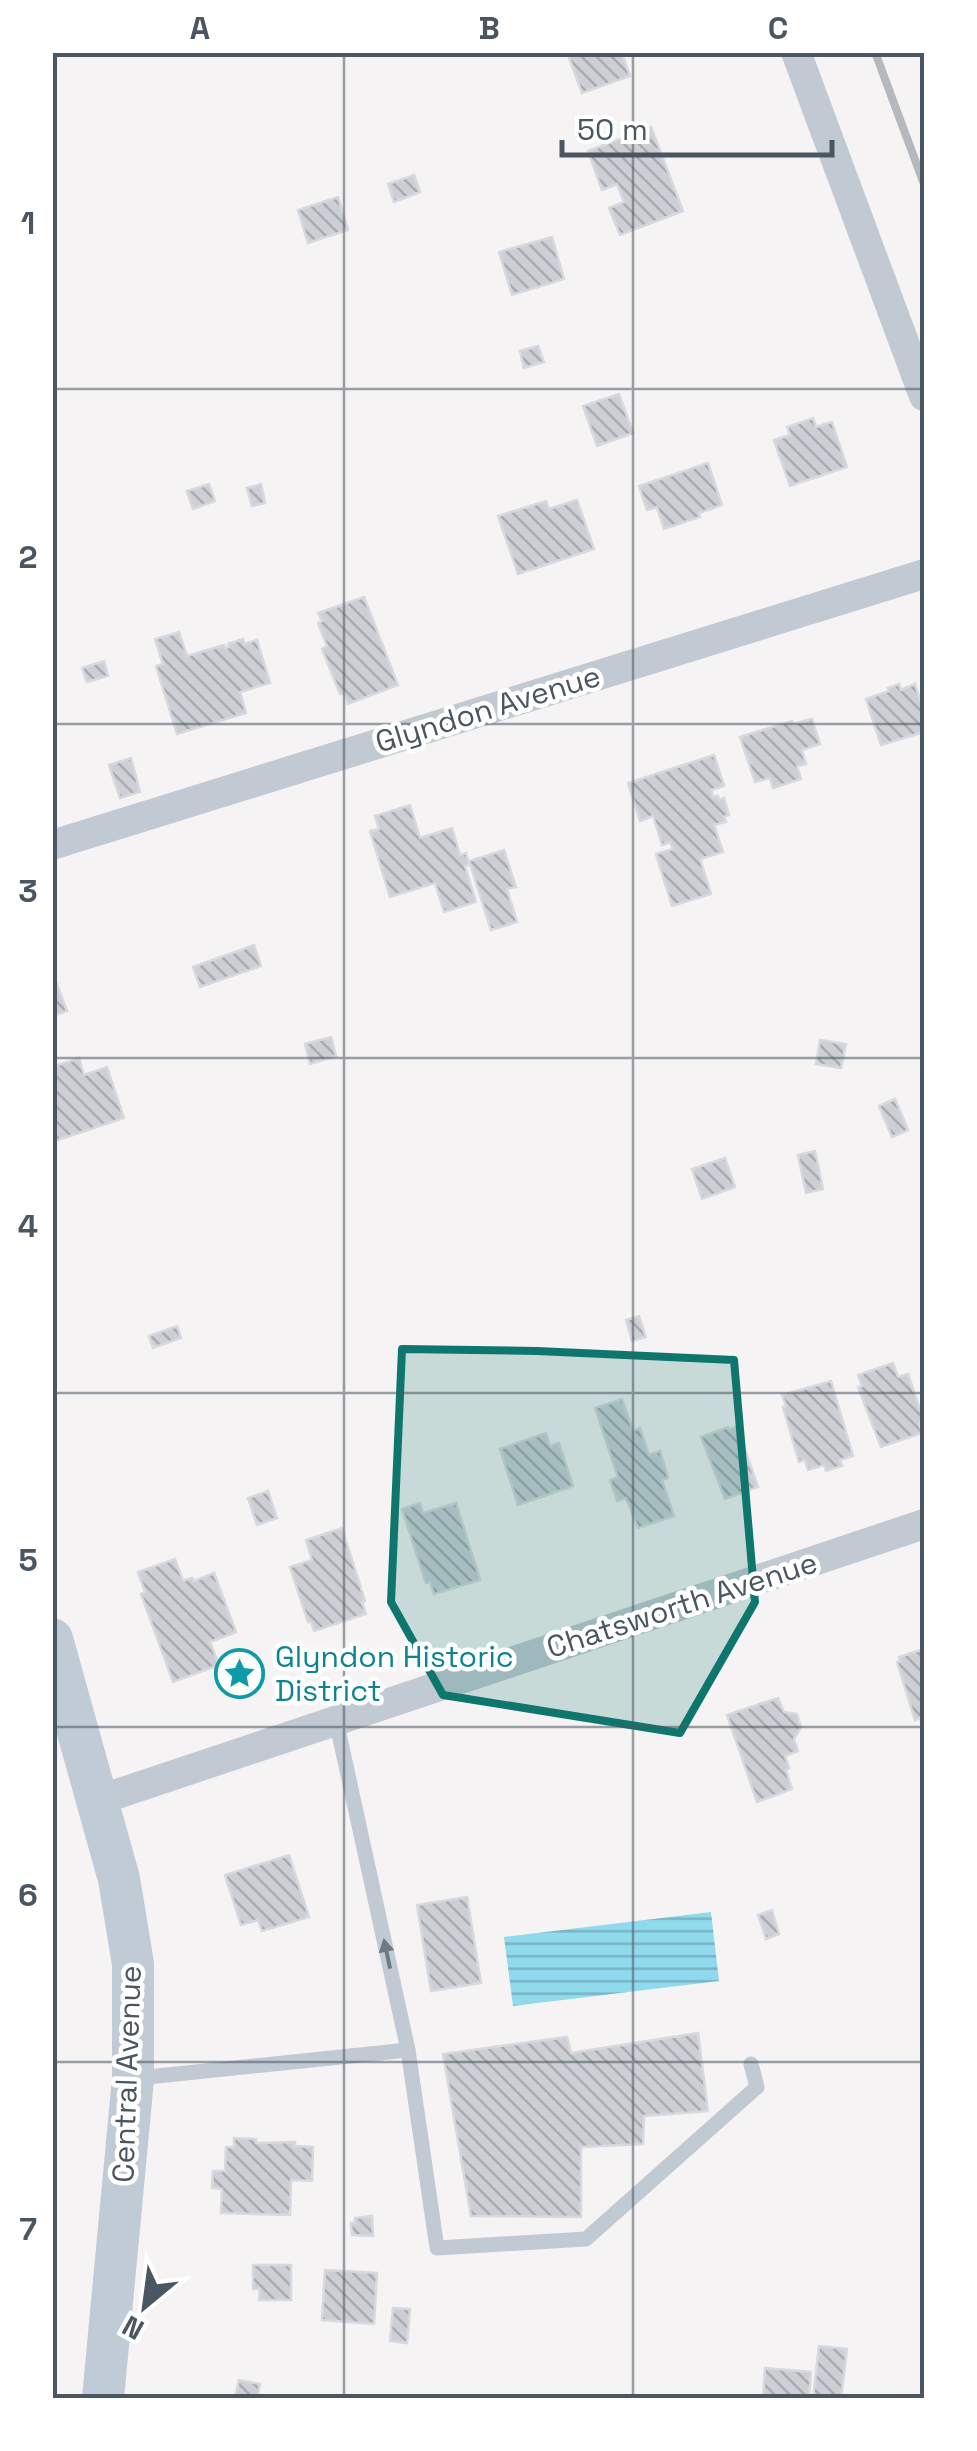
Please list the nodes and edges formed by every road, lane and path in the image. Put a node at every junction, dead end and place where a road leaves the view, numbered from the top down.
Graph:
1 (796, 52) edge
2 (924, 396) edge
3 (924, 574) edge
4 (52, 845) edge
5 (924, 1524) edge
6 (52, 1639) edge
7 (336, 1720) junction
8 (98, 1800) junction
9 (408, 2050) junction
10 (752, 2064) dead end
11 (133, 2079) junction
12 (103, 2398) edge

1 - 2 street
3 - 4 street, Glyndon Avenue
5 - 7 street, Chatsworth Avenue
6 - 8 main road, Central Avenue
7 - 8 street, Chatsworth Avenue
9 -> 7 lane
8 - 11 main road, Central Avenue
9 - 10 lane
9 - 11 lane
11 - 12 main road, Central Avenue

